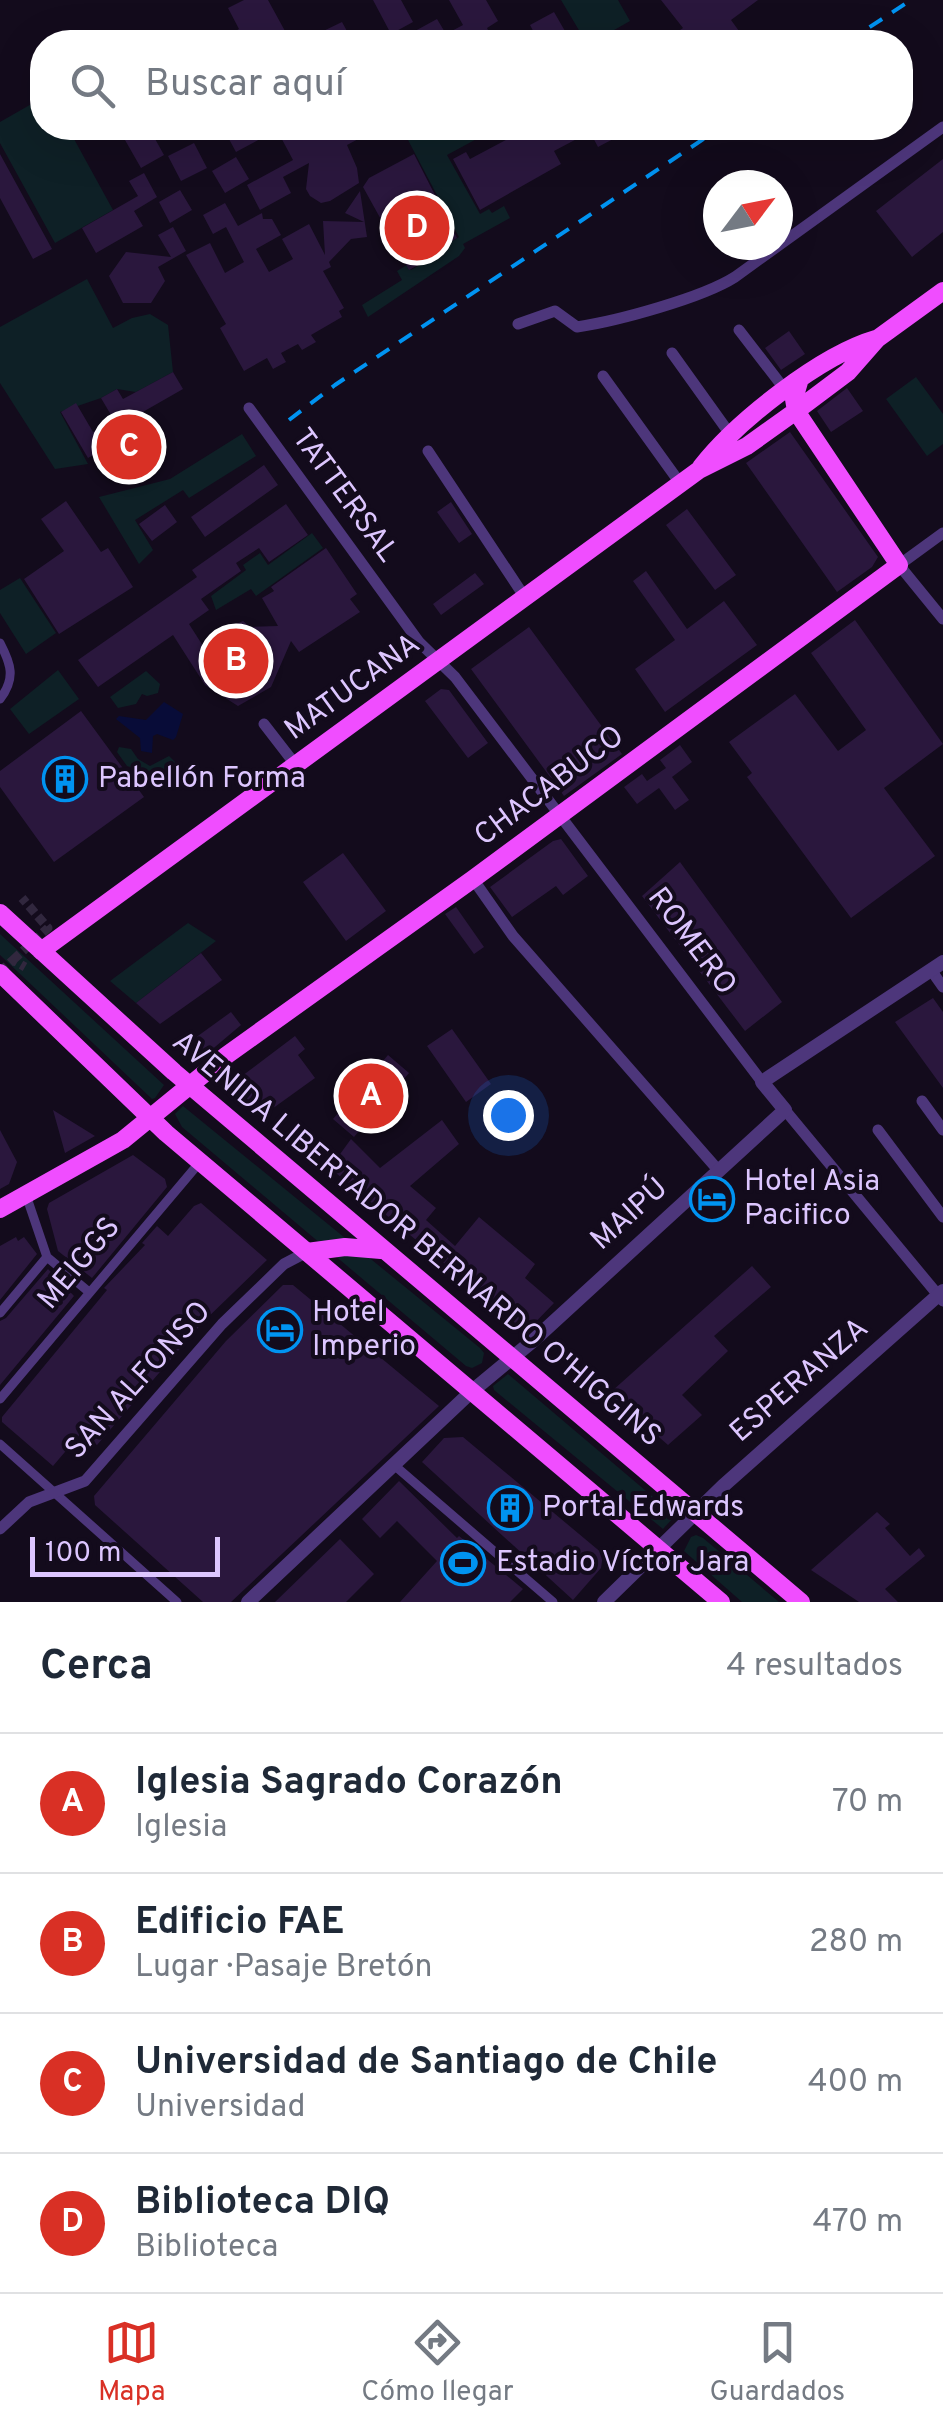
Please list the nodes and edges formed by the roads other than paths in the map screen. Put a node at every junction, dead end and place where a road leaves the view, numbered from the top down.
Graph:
1 (943, 127) edge
2 (943, 291) edge
3 (518, 324) dead end
4 (739, 330) dead end
5 (877, 339) junction
6 (672, 353) dead end
7 (603, 376) dead end
8 (792, 386) junction
9 (249, 408) dead end
10 (796, 411) junction
11 (730, 434) junction
12 (428, 451) dead end
13 (699, 470) junction
14 (680, 483) junction
15 (943, 533) edge
16 (899, 565) junction
17 (524, 596) junction
18 (398, 614) joint
19 (943, 620) edge
20 (0, 642) edge
21 (438, 660) junction
22 (0, 699) edge
23 (264, 724) dead end
24 (295, 764) junction
25 (560, 814) junction
26 (473, 879) junction
27 (0, 913) edge
28 (40, 950) junction
29 (937, 966) edge
30 (0, 973) edge
31 (943, 986) edge
32 (762, 1082) junction
33 (191, 1086) junction
34 (922, 1101) dead end
35 (786, 1110) junction
36 (152, 1119) junction
37 (878, 1130) dead end
38 (943, 1130) edge
39 (200, 1162) junction
40 (719, 1172) junction
41 (26, 1195) junction
42 (0, 1210) edge
43 (943, 1217) edge
44 (381, 1250) junction
45 (307, 1252) junction
46 (47, 1257) junction
47 (89, 1292) junction
48 (941, 1296) edge
49 (0, 1313) edge
50 (511, 1358) junction
51 (471, 1392) junction
52 (0, 1399) edge
53 (0, 1444) edge
54 (394, 1466) junction
55 (55, 1493) junction
56 (695, 1513) junction
57 (0, 1529) edge
58 (659, 1549) junction
59 (178, 1602) edge
60 (248, 1602) edge
61 (553, 1602) edge
62 (604, 1602) edge
63 (720, 1602) edge
64 (801, 1602) edge

1 - 3 street
2 - 5 main road, MATUCANA
4 - 8 street
5 - 8 main road, MATUCANA
5 - 10 main road, MATUCANA
6 - 11 street
7 - 14 street
8 - 10 main road
8 - 11 main road, MATUCANA
9 - 18 street, TATTERSAL
10 - 13 main road, MATUCANA
10 - 16 main road
11 - 13 main road, MATUCANA
12 - 17 street
13 - 14 main road, MATUCANA
14 - 17 main road, MATUCANA
15 - 16 street, CHACABUCO
16 - 19 street
16 - 25 main road, CHACABUCO
17 - 21 main road, MATUCANA
18 - 21 street, ROMERO
20 - 22 street
21 - 24 main road, MATUCANA
21 - 25 street, ROMERO
23 - 24 street
24 - 28 main road, MATUCANA
25 - 26 main road, CHACABUCO
25 - 32 street, ROMERO
26 - 33 main road, CHACABUCO
26 - 40 street
27 - 28 main road, AVENIDA LIBERTADOR BERNARDO O'HIGGINS
28 - 33 main road, AVENIDA LIBERTADOR BERNARDO O'HIGGINS
29 - 31 street
29 - 32 street
30 - 36 main road
32 - 35 street, ROMERO
33 - 36 main road, CHACABUCO
33 - 44 main road, AVENIDA LIBERTADOR BERNARDO O'HIGGINS
34 - 38 street
35 - 40 street, MAIPÚ
35 - 48 street, ROMERO
36 - 39 main road
36 - 41 main road, CHACABUCO
37 - 43 street
39 - 45 main road
39 - 47 street, MEIGGS
40 - 50 street, MAIPÚ
41 - 42 main road, CHACABUCO
41 - 46 street
44 - 45 main road
44 - 50 main road, AVENIDA LIBERTADOR BERNARDO O'HIGGINS
45 - 51 main road
45 - 55 street, SAN ALFONSO
46 - 47 street
46 - 49 street
47 - 52 street, MEIGGS
48 - 56 street, ESPERANZA
50 - 51 street, MAIPÚ
50 - 56 main road, AVENIDA LIBERTADOR BERNARDO O'HIGGINS
51 - 54 street, MAIPÚ
51 - 58 main road
53 - 55 street
54 - 60 street, MAIPÚ
54 - 61 street
55 - 57 street, SAN ALFONSO
55 - 59 street
56 - 58 street, ESPERANZA
56 - 64 main road, AVENIDA LIBERTADOR BERNARDO O'HIGGINS
58 - 62 street, ESPERANZA
58 - 63 main road

